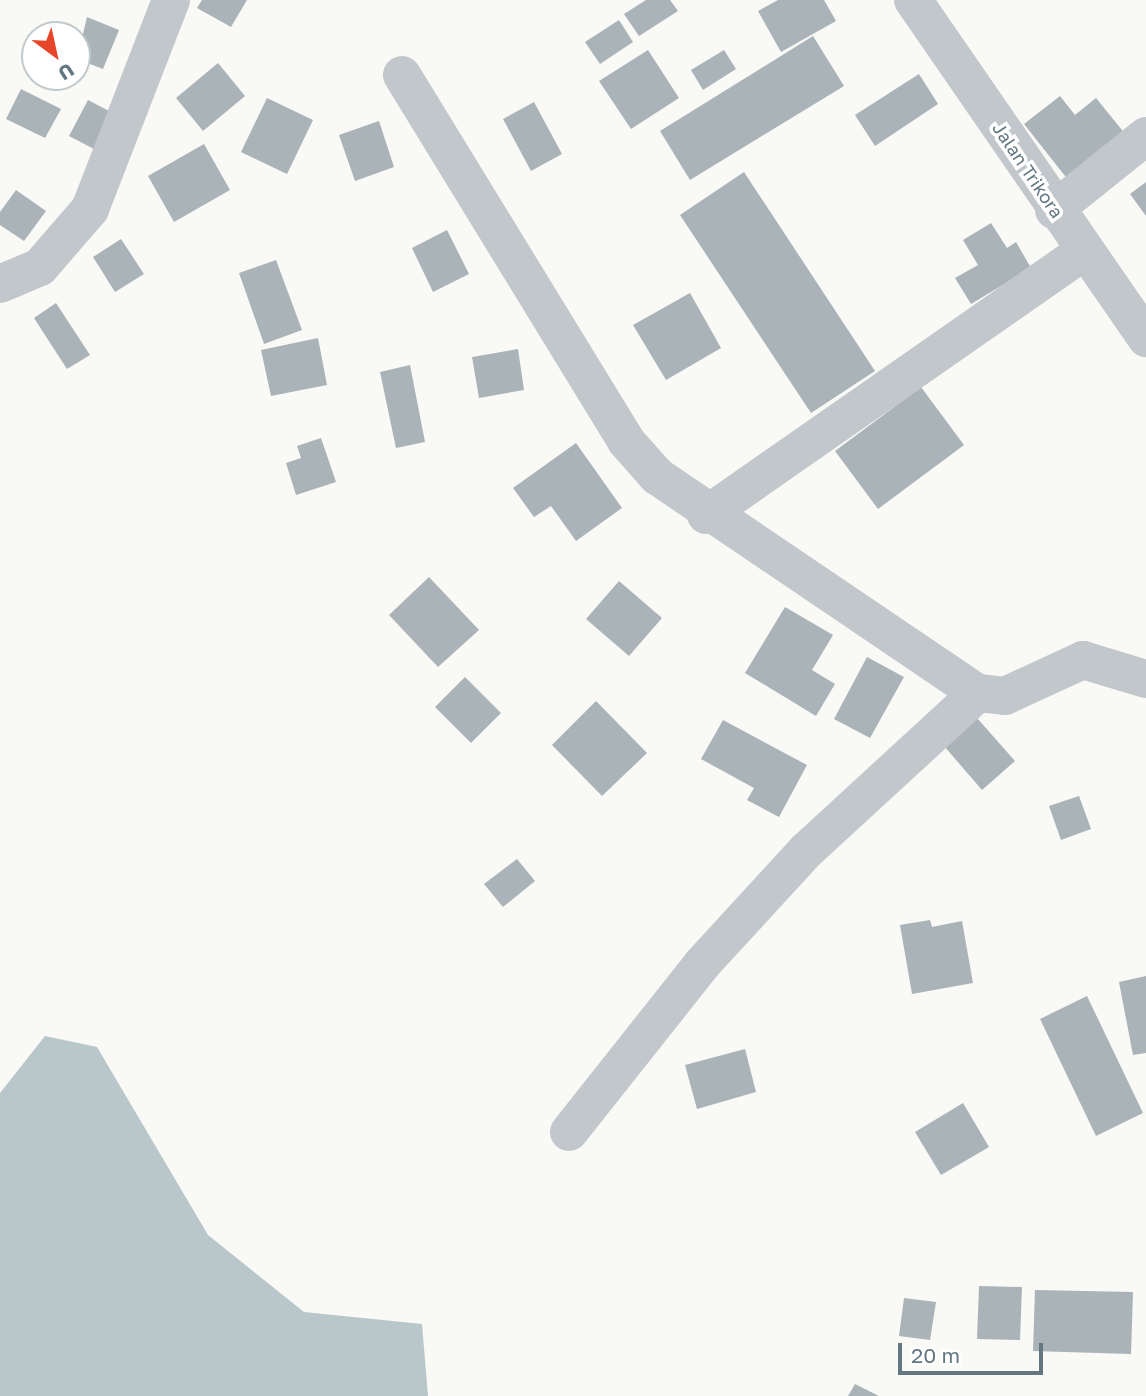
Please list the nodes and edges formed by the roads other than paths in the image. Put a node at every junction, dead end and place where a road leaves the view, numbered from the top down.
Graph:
1 (170, 0) edge
2 (924, 4) edge
3 (401, 75) dead end
4 (1146, 136) edge
5 (1054, 209) junction
6 (1083, 252) junction
7 (0, 284) edge
8 (1146, 338) edge
9 (706, 515) junction
10 (1146, 679) edge
11 (978, 693) junction
12 (569, 1132) dead end

1 - 7 street
2 - 5 street, Jalan Trikora
3 - 9 street
4 - 5 street
5 - 6 street, Jalan Trikora
6 - 8 street, Jalan Trikora
6 - 9 street
9 - 11 street
10 - 11 street
11 - 12 street

